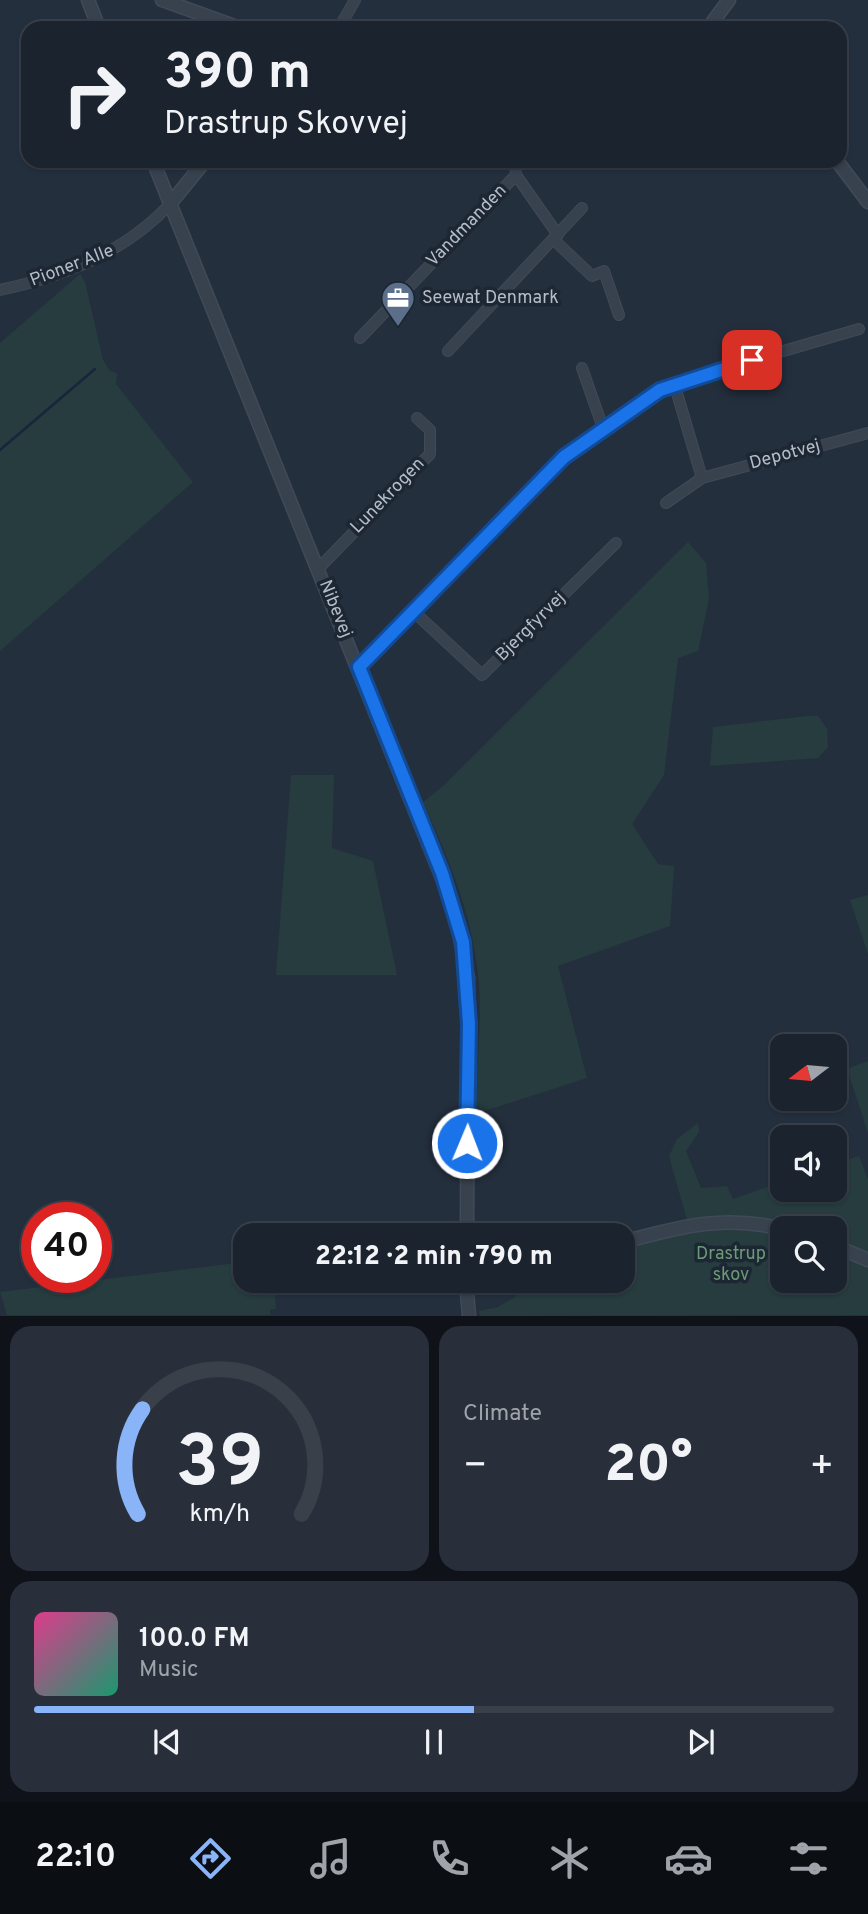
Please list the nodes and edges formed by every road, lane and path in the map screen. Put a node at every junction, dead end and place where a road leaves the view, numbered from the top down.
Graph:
1 (88, 0) edge
2 (162, 0) edge
3 (356, 0) edge
4 (729, 0) edge
5 (96, 21) edge
6 (220, 21) edge
7 (343, 21) edge
8 (350, 21) edge
9 (713, 21) edge
10 (156, 168) edge
11 (199, 168) edge
12 (516, 168) edge
13 (843, 168) edge
14 (516, 175) junction
15 (868, 202) edge
16 (170, 204) junction
17 (582, 208) dead end
18 (556, 237) junction
19 (0, 290) edge
20 (619, 315) dead end
21 (859, 330) dead end
22 (360, 338) dead end
23 (449, 351) dead end
24 (582, 368) dead end
25 (674, 383) junction
26 (417, 418) dead end
27 (603, 428) junction
28 (868, 433) edge
29 (702, 478) junction
30 (666, 503) dead end
31 (617, 543) dead end
32 (318, 569) junction
33 (413, 611) junction
34 (359, 667) junction
35 (467, 1223) edge
36 (770, 1227) edge
37 (635, 1239) edge
38 (847, 1251) edge
39 (868, 1259) edge
40 (470, 1293) edge
41 (469, 1315) edge

1 - 5 street
2 - 6 street
3 - 7 street
3 - 8 street
4 - 9 street
10 - 16 street, Nibevej
11 - 16 street
12 - 14 street, Vandmanden
13 - 15 street
14 - 18 street, Vandmanden
14 - 22 street, Vandmanden
16 - 19 street, Pioner Alle
16 - 32 street, Nibevej
17 - 18 street
18 - 20 street, Vandmanden
18 - 23 street
21 - 25 street
24 - 27 street
25 - 27 street
25 - 29 street
26 - 32 street, Lunekrogen
27 - 33 street
28 - 29 street, Depotvej
29 - 30 street, Depotvej
31 - 33 street, Bjergfyrvej
32 - 34 street, Nibevej
33 - 34 street
34 - 35 street, Nibevej
36 - 37 street
38 - 39 street
40 - 41 street

